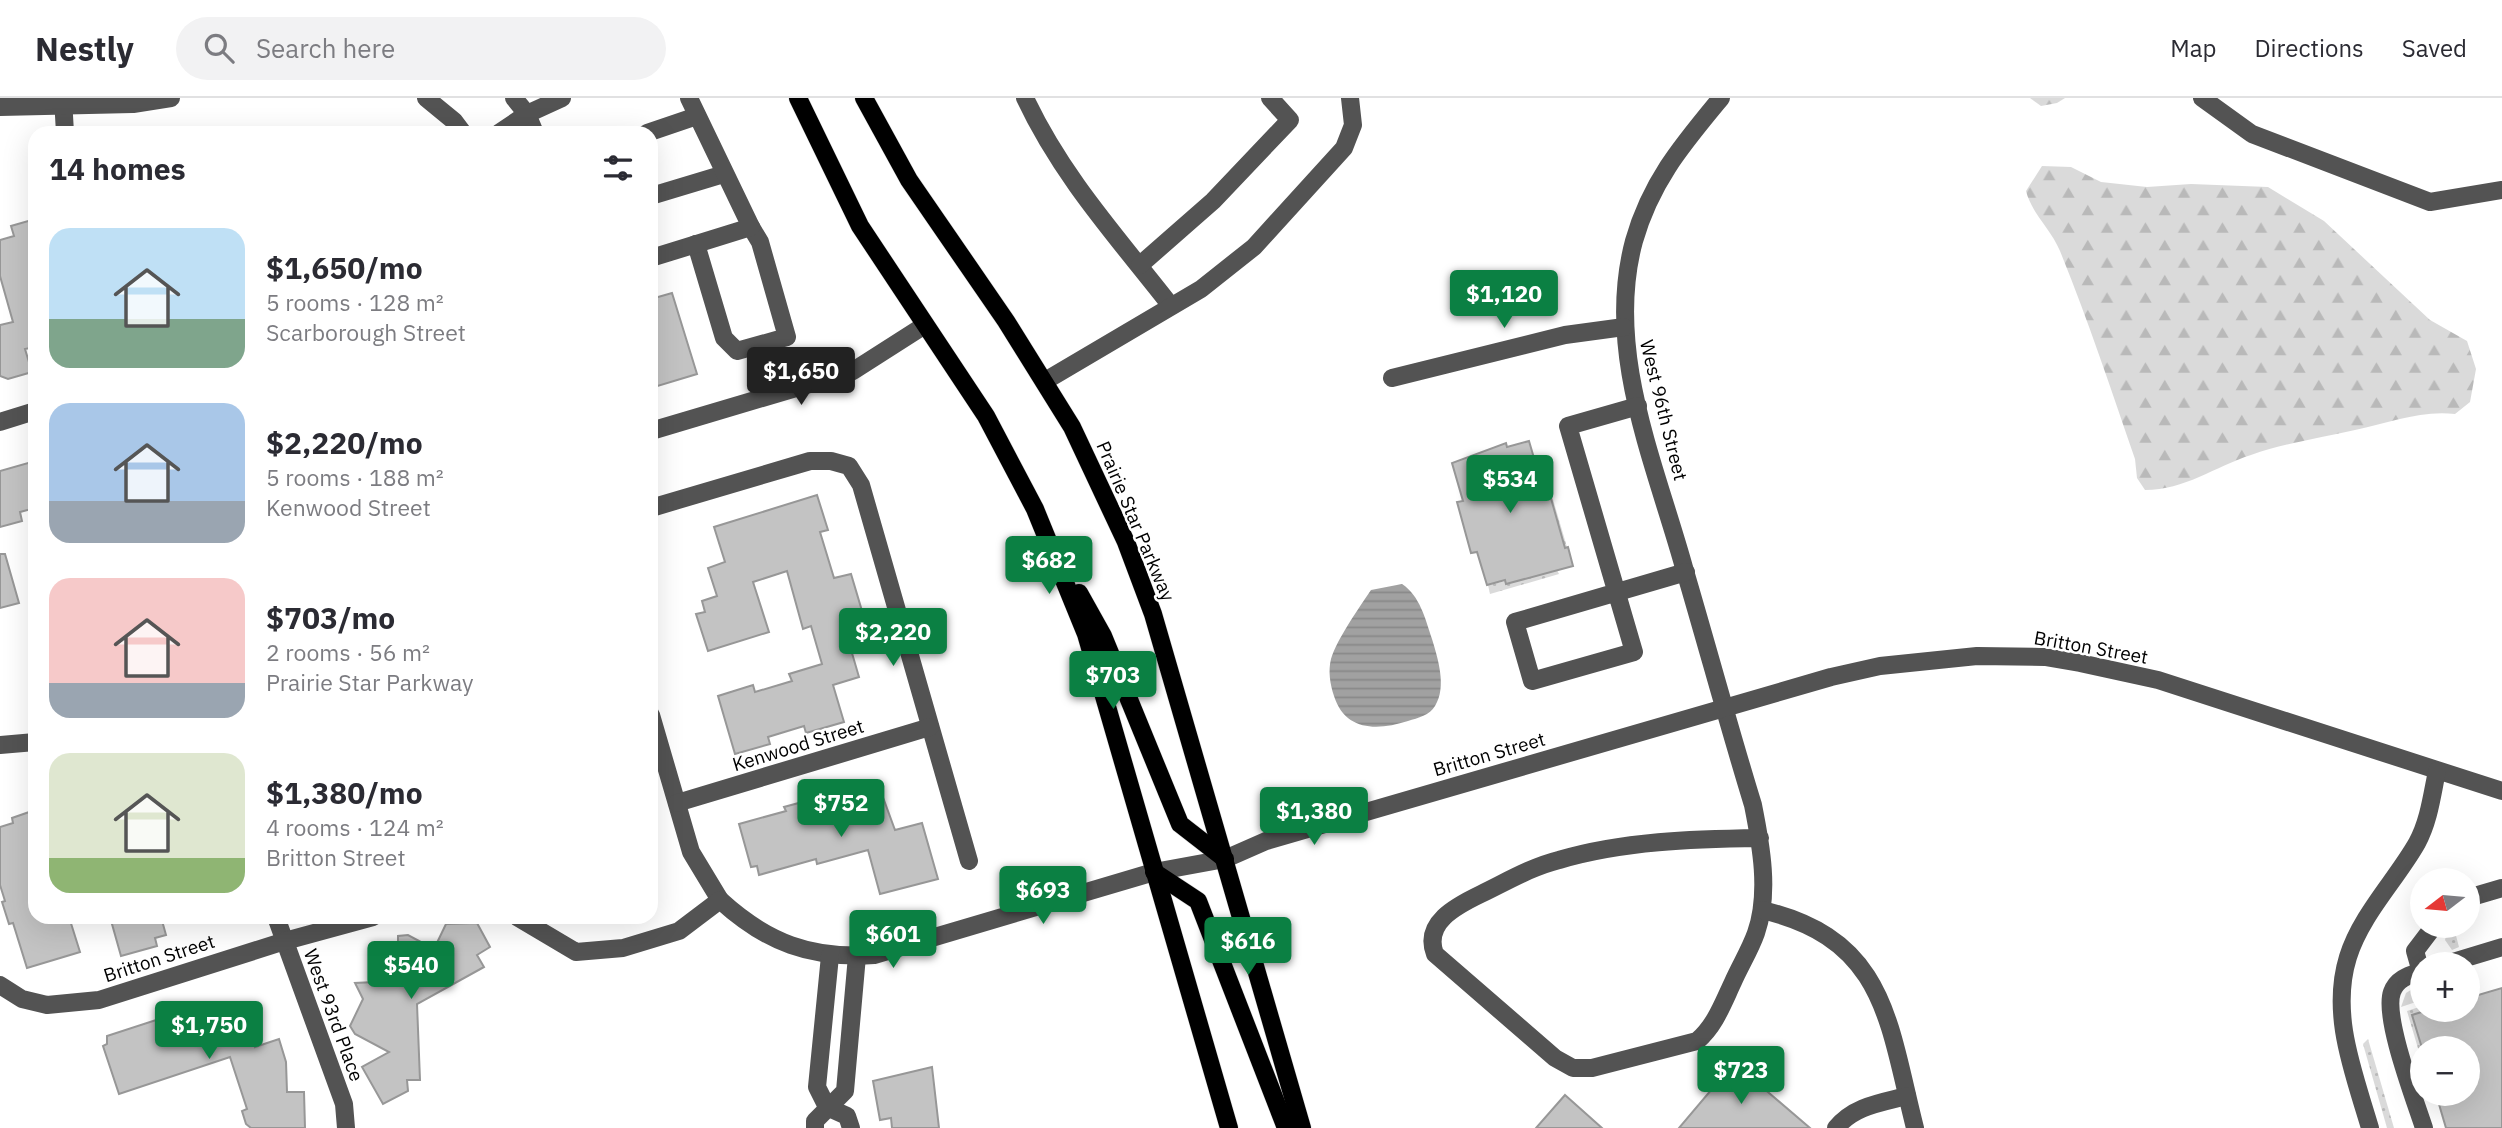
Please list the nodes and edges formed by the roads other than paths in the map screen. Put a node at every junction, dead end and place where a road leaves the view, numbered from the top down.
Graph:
1 (171, 98) edge
2 (426, 98) edge
3 (514, 98) edge
4 (562, 98) edge
5 (689, 98) edge
6 (798, 98) edge
7 (864, 98) edge
8 (1024, 98) edge
9 (1270, 98) edge
10 (1350, 98) edge
11 (1721, 98) edge
12 (2202, 98) edge
13 (63, 102) edge
14 (0, 107) edge
15 (527, 114) junction
16 (696, 116) junction
17 (65, 126) edge
18 (458, 126) edge
19 (509, 126) edge
20 (533, 126) edge
21 (658, 129) edge
22 (724, 174) junction
23 (2502, 190) edge
24 (658, 194) edge
25 (751, 227) junction
26 (696, 244) junction
27 (658, 256) edge
28 (1140, 265) junction
29 (1171, 306) junction
30 (925, 325) junction
31 (1624, 327) junction
32 (1392, 378) dead end
33 (1045, 381) junction
34 (1638, 406) junction
35 (28, 413) edge
36 (0, 422) edge
37 (658, 429) edge
38 (658, 506) edge
39 (1042, 526) junction
40 (1686, 572) junction
41 (1616, 592) junction
42 (1723, 708) junction
43 (930, 727) junction
44 (658, 739) edge
45 (28, 743) edge
46 (0, 746) edge
47 (2437, 772) junction
48 (2502, 791) edge
49 (677, 803) junction
50 (1760, 838) junction
51 (1225, 859) junction
52 (969, 861) dead end
53 (1154, 872) junction
54 (2502, 888) edge
55 (2480, 894) edge
56 (720, 900) junction
57 (1762, 910) junction
58 (279, 924) edge
59 (347, 924) edge
60 (529, 924) edge
61 (285, 941) junction
62 (2502, 947) edge
63 (2480, 954) edge
64 (830, 956) junction
65 (857, 956) junction
66 (2410, 975) edge
67 (0, 985) edge
68 (1907, 1096) junction
69 (827, 1107) junction
70 (346, 1128) edge
71 (814, 1128) edge
72 (851, 1128) edge
73 (1229, 1128) edge
74 (1286, 1128) edge
75 (1302, 1128) edge
76 (1836, 1128) edge
77 (1915, 1128) edge
78 (2370, 1128) edge
79 (2424, 1128) edge

1 - 13 street
2 - 18 street
3 - 15 street
4 - 15 street
5 - 16 street
6 - 30 main road
7 - 33 main road, Prairie Star Parkway
8 - 28 street
9 - 28 street
10 - 29 street
11 - 31 street, West 96th Street
12 - 23 street
13 - 14 street
13 - 17 street
15 - 19 street
15 - 20 street
16 - 21 street
16 - 22 street
22 - 24 street
22 - 25 street
25 - 26 street
25 - 26 street
26 - 27 street
28 - 29 street
29 - 33 street
30 - 37 street
30 - 39 main road
31 - 32 street
31 - 34 street, West 96th Street
33 - 51 main road, Prairie Star Parkway
34 - 40 street, West 96th Street
34 - 41 street
35 - 36 street
38 - 43 street
39 - 51 main road
39 - 53 main road
40 - 41 street
40 - 42 street, West 96th Street
41 - 41 street
42 - 47 street, Britton Street
42 - 50 street, West 96th Street
42 - 51 street, Britton Street
43 - 49 street, Kenwood Street
43 - 52 street
44 - 49 street
45 - 46 street
47 - 48 street, Britton Street
47 - 78 street
49 - 56 street
50 - 57 street, West 96th Street
50 - 57 street
51 - 53 street, Britton Street
51 - 75 main road, Prairie Star Parkway
53 - 65 street, Britton Street
53 - 73 main road
53 - 74 main road
54 - 55 street
56 - 60 street
56 - 64 street, Britton Street
57 - 68 street
58 - 61 street, West 93rd Place
59 - 61 street, Britton Street
61 - 67 street, Britton Street
61 - 70 street, West 93rd Place
62 - 63 street
64 - 65 street, Britton Street
64 - 69 street
65 - 69 street
66 - 79 street
68 - 76 street
68 - 77 street
69 - 71 street
69 - 72 street

